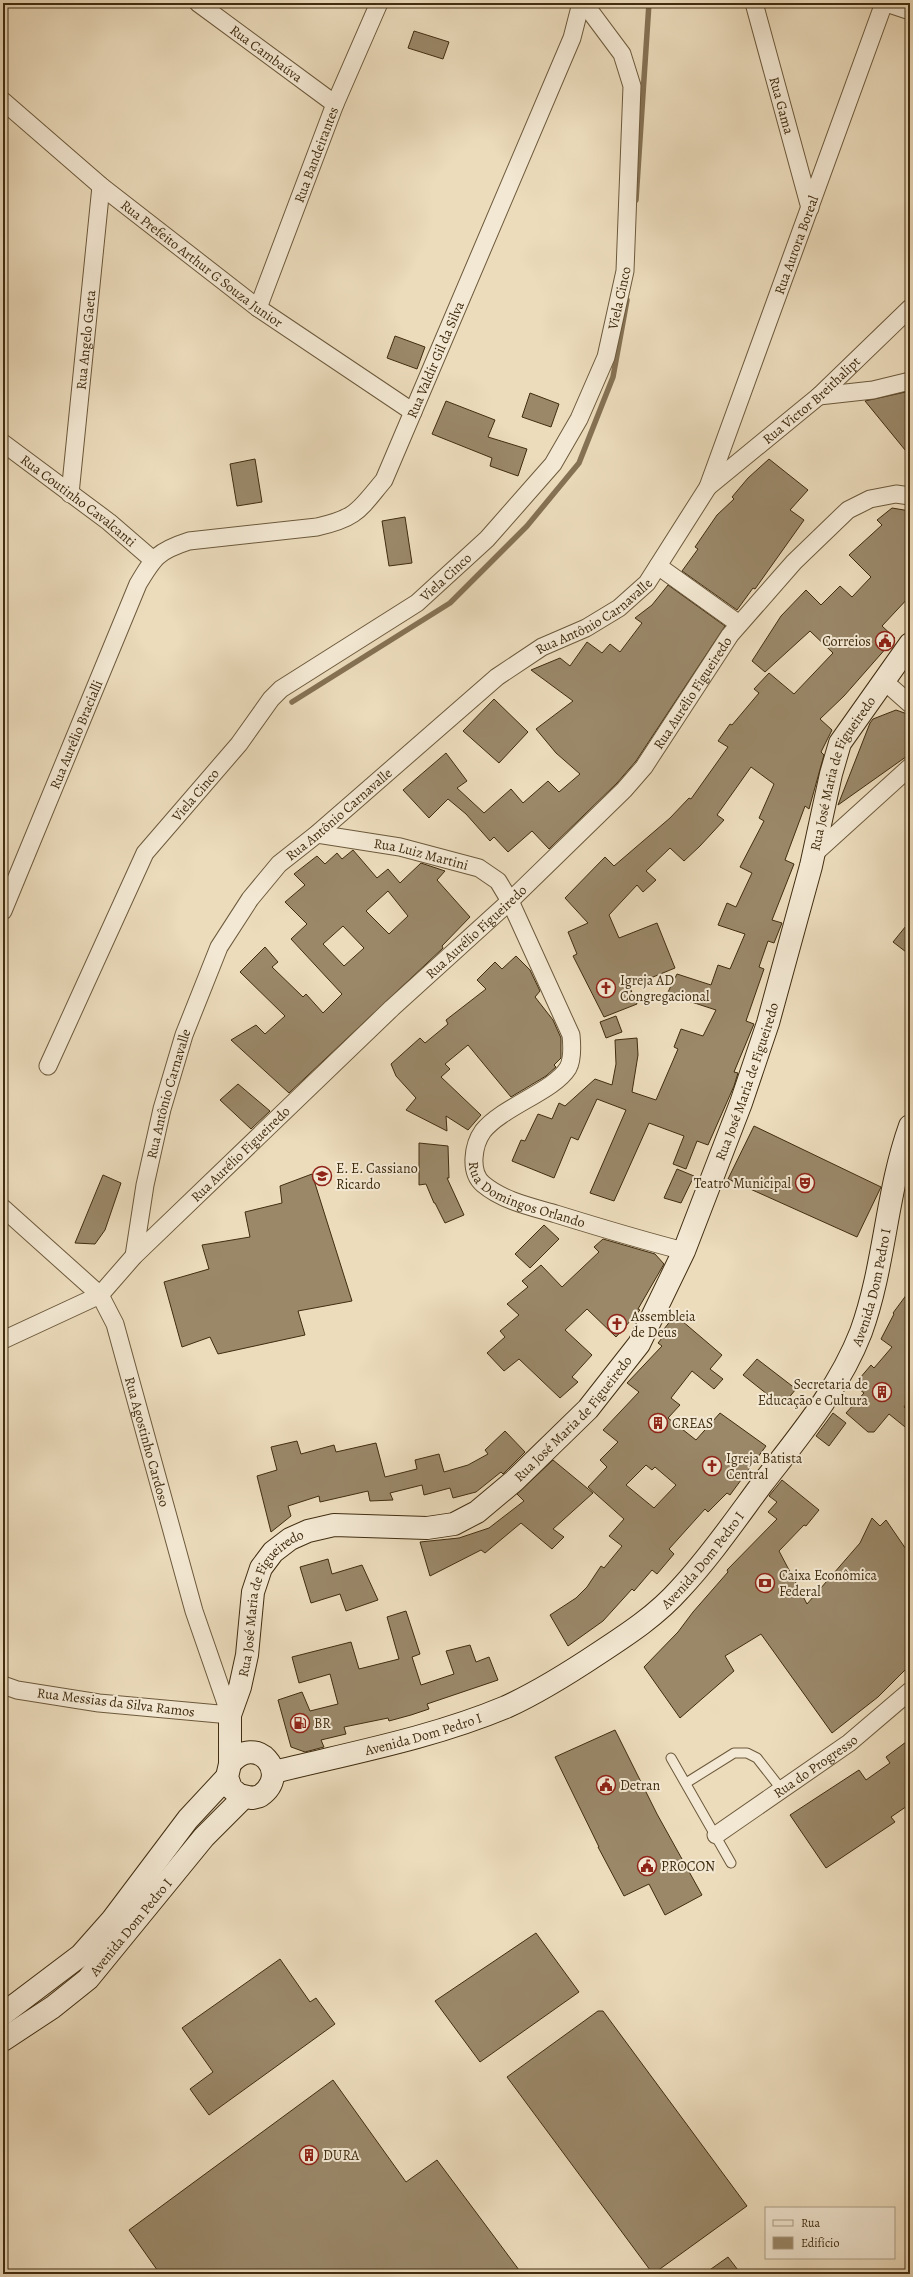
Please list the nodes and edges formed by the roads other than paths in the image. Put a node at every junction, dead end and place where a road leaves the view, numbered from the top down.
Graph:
1 (198, 3) edge
2 (379, 3) edge
3 (582, 3) edge
4 (754, 3) edge
5 (885, 3) edge
6 (910, 12) edge
7 (3, 101) edge
8 (335, 104) junction
9 (101, 186) junction
10 (810, 208) junction
11 (258, 308) junction
12 (910, 308) edge
13 (910, 381) edge
14 (819, 396) junction
15 (413, 412) junction
16 (3, 443) edge
17 (708, 487) junction
18 (70, 494) junction
19 (910, 496) edge
20 (153, 560) junction
21 (658, 566) junction
22 (739, 624) junction
23 (910, 644) edge
24 (884, 681) junction
25 (910, 704) edge
26 (910, 767) edge
27 (317, 834) junction
28 (814, 854) junction
29 (510, 901) junction
30 (3, 911) edge
31 (48, 1066) dead end
32 (910, 1126) edge
33 (3, 1208) edge
34 (684, 1251) junction
35 (134, 1256) junction
36 (100, 1295) junction
37 (3, 1340) edge
38 (3, 1685) edge
39 (910, 1691) edge
40 (230, 1715) junction
41 (259, 1753) junction
42 (671, 1758) dead end
43 (228, 1770) junction
44 (274, 1772) junction
45 (686, 1783) junction
46 (782, 1790) junction
47 (244, 1797) junction
48 (716, 1835) junction
49 (731, 1863) dead end
50 (3, 2014) edge
51 (3, 2040) edge

1 - 8 street, Rua Cambaúva
2 - 8 street, Rua Bandeirantes
3 - 15 street, Rua Valdir Gil da Silva
3 - 31 street, Viela Cinco
4 - 10 street, Rua Gama
5 - 6 street
5 - 10 street, Rua Aurora Boreal
7 - 9 street, Rua Prefeito Arthur G Souza Junior
8 - 11 street, Rua Bandeirantes
9 - 11 street, Rua Prefeito Arthur G Souza Junior
9 - 18 street, Rua Angelo Gaeta
10 - 17 street, Rua Aurora Boreal
11 - 15 street, Rua Prefeito Arthur G Souza Junior
12 - 14 street, Rua Victor Breithalipt
13 - 14 street
14 - 17 street, Rua Victor Breithalipt
15 - 20 street, Rua Valdir Gil da Silva
16 - 18 street, Rua Coutinho Cavalcanti
17 - 21 street, Rua Antônio Carnavalle
18 - 20 street, Rua Coutinho Cavalcanti
19 - 22 street, Rua Aurélio Figueiredo
20 - 30 street, Rua Aurélio Bracialli
21 - 22 street
21 - 27 street, Rua Antônio Carnavalle
22 - 29 street, Rua Aurélio Figueiredo
23 - 24 main road, Rua José Maria de Figueiredo
24 - 25 street
24 - 28 main road, Rua José Maria de Figueiredo
26 - 28 street
27 - 29 street, Rua Luiz Martini
27 - 35 street, Rua Antônio Carnavalle
28 - 34 main road, Rua José Maria de Figueiredo
29 - 34 street, Rua Domingos Orlando
29 - 35 street, Rua Aurélio Figueiredo
32 - 44 main road, Avenida Dom Pedro I
33 - 36 street, Rua Agostinho Cardoso
34 - 40 main road, Rua José Maria de Figueiredo
35 - 36 street, Rua Aurélio Figueiredo
36 - 37 street, Rua Aurélio Figueiredo
36 - 40 street, Rua Agostinho Cardoso
38 - 40 street, Rua Messias da Silva Ramos
39 - 46 street, Rua do Progresso
40 - 41 main road
40 - 43 main road, Rua José Maria de Figueiredo
41 - 43 main road
41 - 44 main road
42 - 45 lane
43 - 47 main road
43 - 50 main road, Avenida Dom Pedro I
44 - 47 main road
45 - 46 lane
45 - 48 lane
46 - 48 street, Rua do Progresso
47 - 51 main road, Avenida Dom Pedro I
48 - 49 lane

